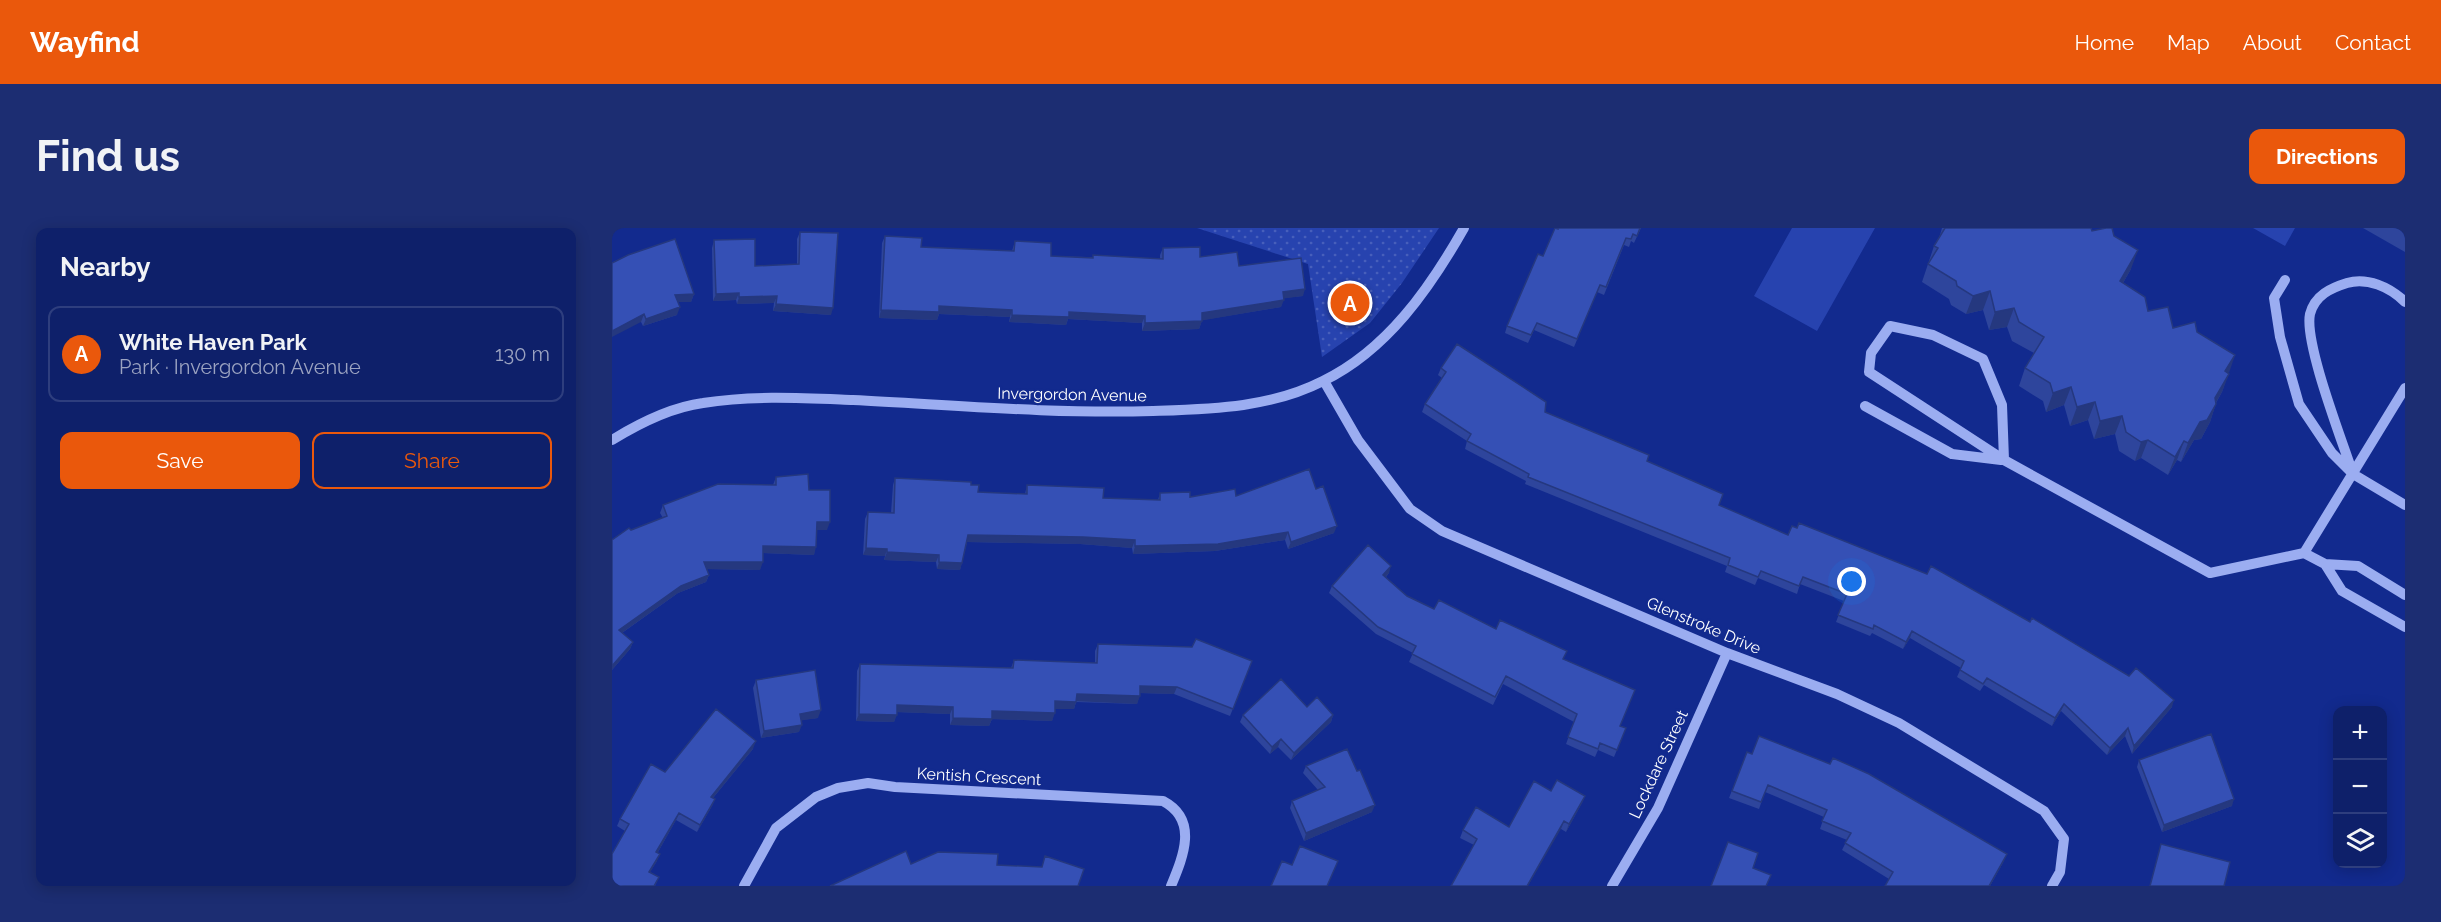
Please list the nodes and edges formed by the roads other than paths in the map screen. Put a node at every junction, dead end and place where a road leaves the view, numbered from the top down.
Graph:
1 (1464, 228) edge
2 (2284, 280) dead end
3 (2405, 302) edge
4 (1324, 381) junction
5 (2405, 388) edge
6 (1865, 406) dead end
7 (612, 440) edge
8 (2004, 460) junction
9 (2353, 474) junction
10 (2405, 505) edge
11 (2304, 553) junction
12 (2325, 564) junction
13 (2405, 595) edge
14 (2405, 627) edge
15 (1727, 653) junction
16 (744, 886) edge
17 (1171, 886) edge
18 (1612, 886) edge
19 (2052, 886) edge

1 - 4 street, Invergordon Avenue
2 - 9 street
3 - 9 street
4 - 7 street, Invergordon Avenue
4 - 15 street, Glenstroke Drive
5 - 9 street
6 - 8 street
8 - 8 street
8 - 11 street
9 - 10 street
9 - 11 street
11 - 12 street
12 - 13 street
12 - 14 street
15 - 18 street, Lockdare Street
15 - 19 street, Glenstroke Drive
16 - 17 street, Kentish Crescent

